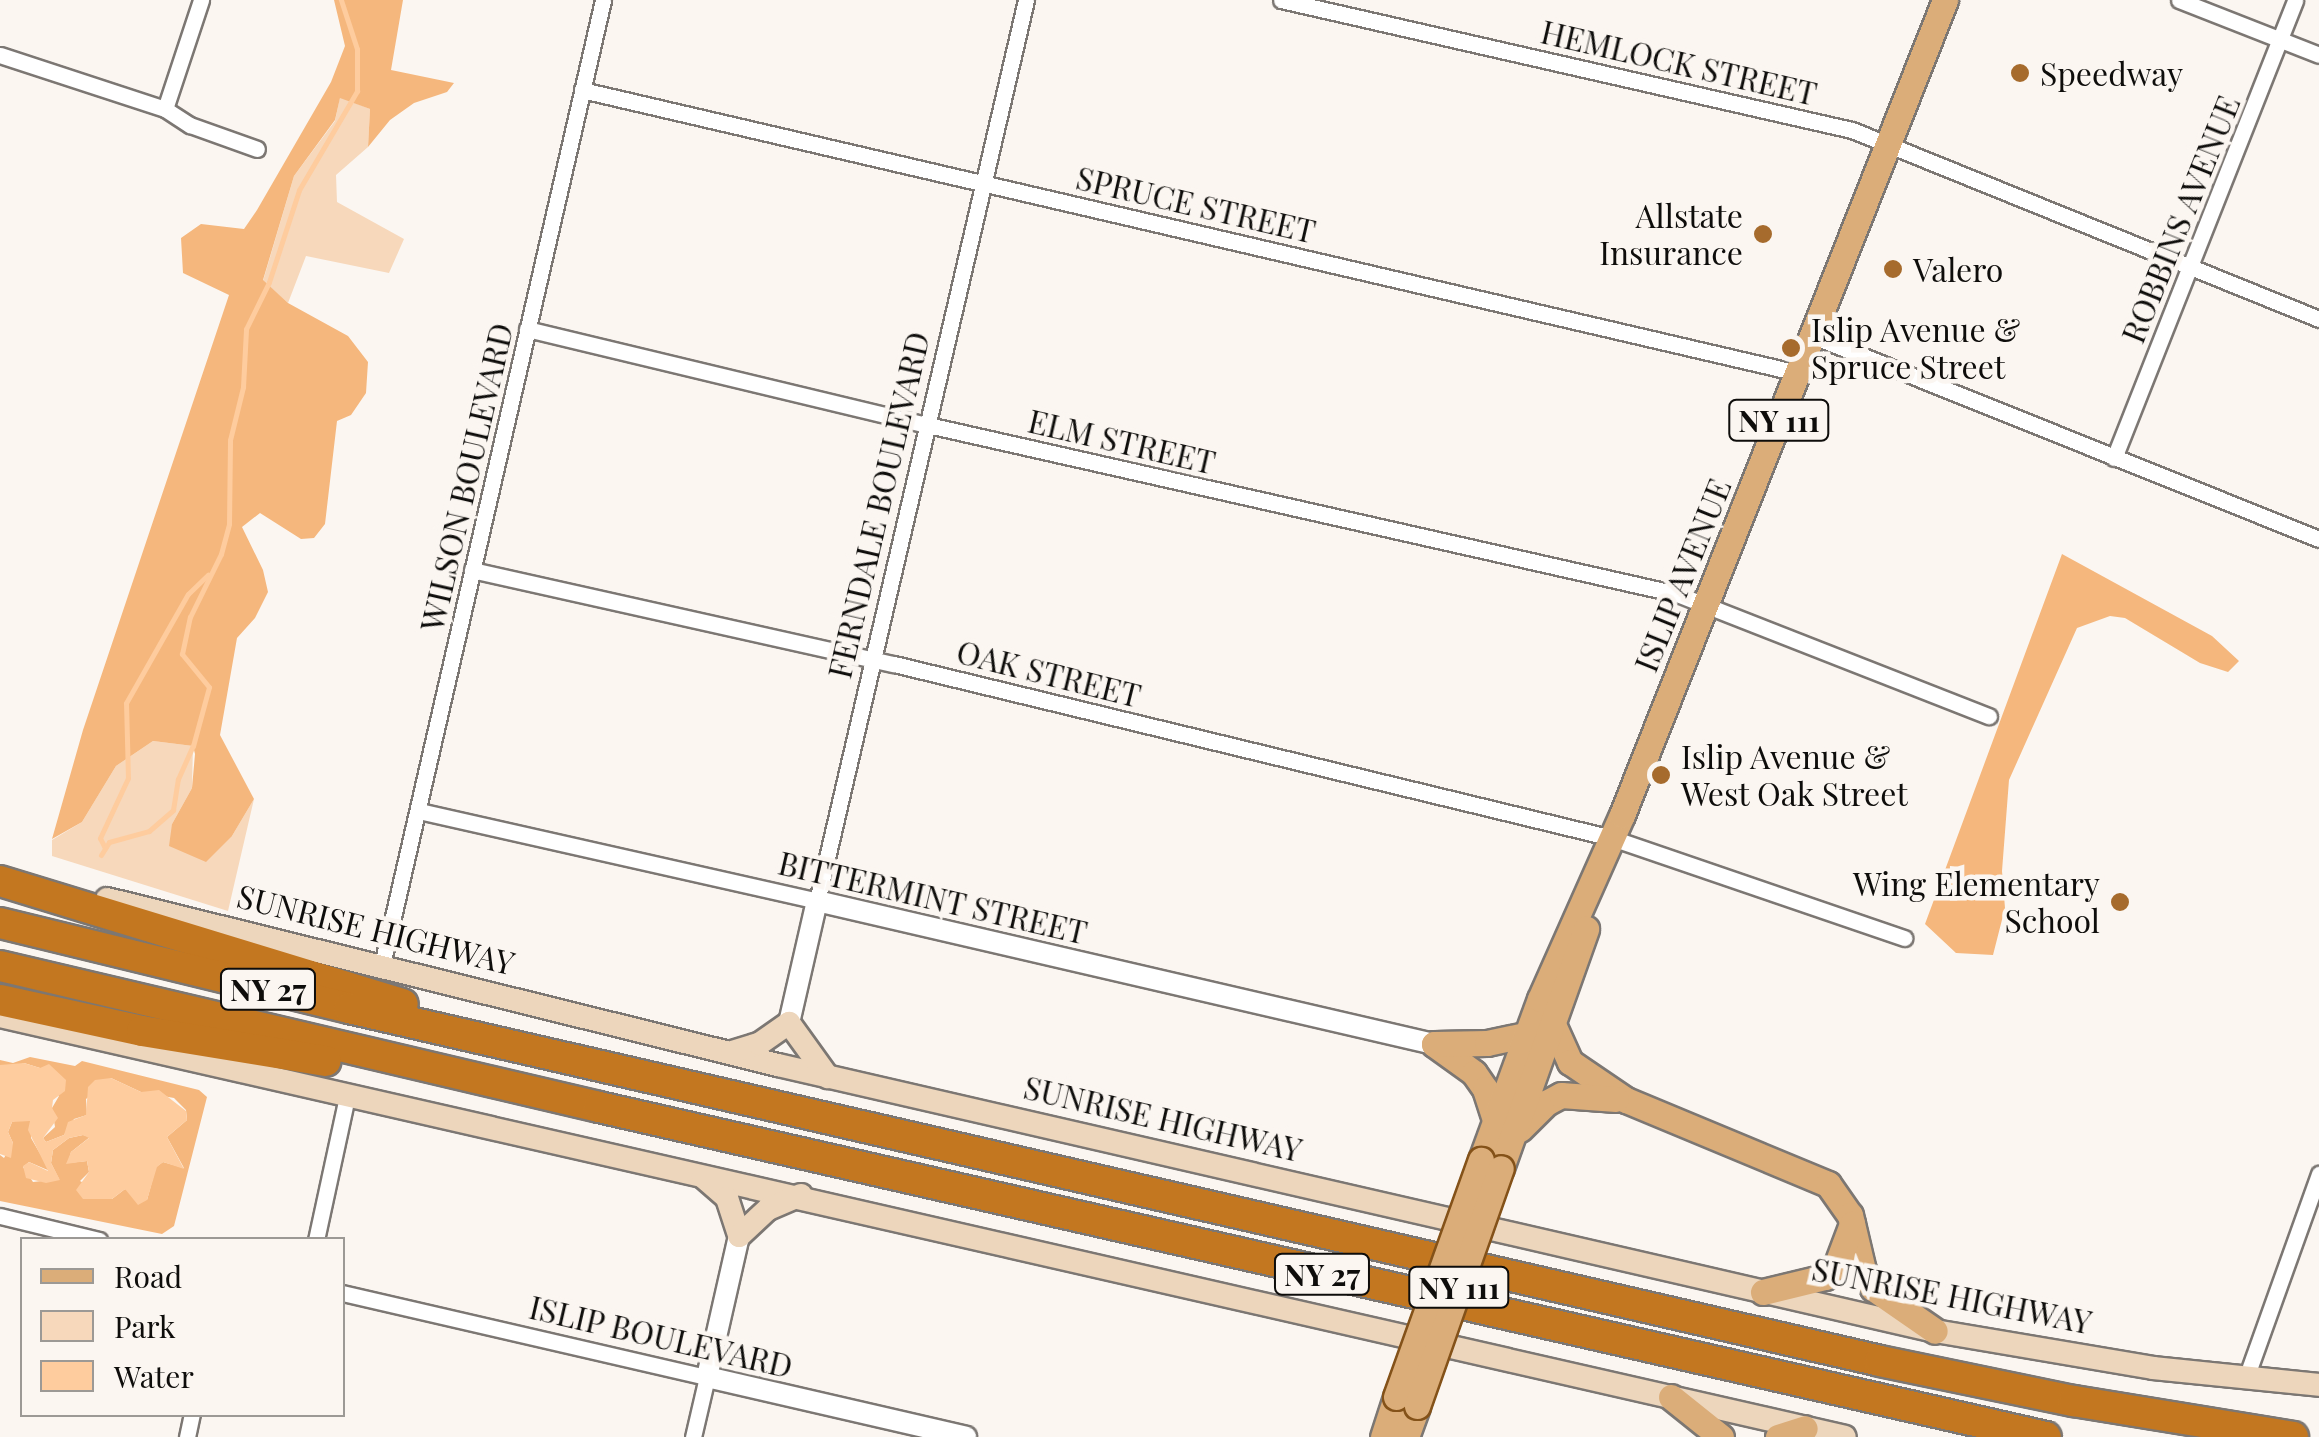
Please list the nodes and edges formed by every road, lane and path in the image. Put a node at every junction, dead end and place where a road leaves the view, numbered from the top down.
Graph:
1 (201, 0) edge
2 (603, 0) edge
3 (1026, 0) edge
4 (1281, 0) edge
5 (1944, 0) edge
6 (2179, 0) edge
7 (2295, 0) edge
8 (2280, 40) junction
9 (0, 54) edge
10 (2319, 55) edge
11 (582, 90) junction
12 (165, 108) junction
13 (1887, 146) junction
14 (257, 149) dead end
15 (984, 182) junction
16 (2191, 267) junction
17 (2319, 319) edge
18 (528, 329) junction
19 (1813, 336) junction
20 (1798, 372) junction
21 (928, 426) junction
22 (2114, 458) junction
23 (2319, 539) edge
24 (472, 570) junction
25 (1705, 606) junction
26 (872, 662) junction
27 (1990, 716) dead end
28 (419, 811) junction
29 (1612, 838) junction
30 (0, 872) edge
31 (0, 881) edge
32 (817, 901) junction
33 (0, 924) edge
34 (1904, 938) dead end
35 (382, 965) junction
36 (0, 966) edge
37 (0, 1000) edge
38 (0, 1016) edge
39 (1552, 1022) junction
40 (789, 1023) junction
41 (1526, 1035) junction
42 (1434, 1044) junction
43 (536, 1052) junction
44 (727, 1053) junction
45 (438, 1070) junction
46 (828, 1077) junction
47 (347, 1098) junction
48 (1626, 1100) junction
49 (1504, 1128) junction
50 (696, 1172) junction
51 (2319, 1174) edge
52 (800, 1195) junction
53 (0, 1216) edge
54 (1852, 1224) junction
55 (739, 1236) junction
56 (87, 1237) edge
57 (317, 1237) edge
58 (1763, 1292) junction
59 (345, 1294) edge
60 (1935, 1331) junction
61 (707, 1377) junction
62 (2246, 1378) junction
63 (2319, 1385) edge
64 (1671, 1396) junction
65 (1406, 1401) junction
66 (1804, 1428) junction
67 (694, 1437) edge
68 (966, 1437) edge
69 (1383, 1437) edge
70 (1406, 1437) edge
71 (1721, 1437) edge
72 (1778, 1437) edge
73 (1845, 1437) edge
74 (2046, 1437) edge
75 (2293, 1437) edge

1 - 12 street
2 - 11 street, WILSON BOULEVARD
3 - 15 street, FERNDALE BOULEVARD
4 - 13 street, HEMLOCK STREET
5 - 13 main road, ISLIP AVENUE / NY 111
6 - 8 street
7 - 8 street, ROBBINS AVENUE
8 - 10 street
8 - 16 street, ROBBINS AVENUE
9 - 12 street
11 - 15 street, SPRUCE STREET
11 - 18 street, WILSON BOULEVARD
12 - 14 street
13 - 16 street, HEMLOCK STREET
13 - 19 main road, ISLIP AVENUE / NY 111
15 - 20 street, SPRUCE STREET
15 - 21 street, FERNDALE BOULEVARD
16 - 17 street, HEMLOCK STREET
16 - 22 street, ROBBINS AVENUE
18 - 21 street, ELM STREET
18 - 24 street, WILSON BOULEVARD
19 - 20 main road, ISLIP AVENUE / NY 111
19 - 22 street
20 - 25 main road, ISLIP AVENUE / NY 111
21 - 25 street, ELM STREET
21 - 26 street, FERNDALE BOULEVARD
22 - 23 street
24 - 26 street, OAK STREET
24 - 28 street, WILSON BOULEVARD
25 - 27 street, ELM STREET
25 - 29 main road, ISLIP AVENUE / NY 111
26 - 29 street, OAK STREET
26 - 32 street, FERNDALE BOULEVARD
28 - 32 street, BITTERMINT STREET
28 - 35 street, WILSON BOULEVARD
29 - 34 street, OAK STREET
29 - 39 main road, ISLIP AVENUE / NY 111
29 - 41 main road, ISLIP AVENUE / NY 111
30 - 35 main road, SUNRISE HIGHWAY
31 - 43 highway
32 - 40 street, FERNDALE BOULEVARD
32 - 42 street, BITTERMINT STREET
33 - 43 highway, NY 27
35 - 44 main road, SUNRISE HIGHWAY
36 - 45 highway, NY 27
37 - 45 highway
38 - 47 main road
39 - 48 main road
39 - 49 main road, ISLIP AVENUE / NY 111
40 - 44 main road
40 - 46 main road
41 - 42 main road
41 - 49 main road, ISLIP AVENUE / NY 111
42 - 49 main road
43 - 75 highway, NY 27
44 - 46 main road, SUNRISE HIGHWAY
45 - 74 highway, NY 27
46 - 58 main road, SUNRISE HIGHWAY
47 - 50 main road
47 - 57 street
48 - 49 main road
48 - 54 main road
49 - 65 main road, ISLIP AVENUE / NY 111, bridge
50 - 52 main road
50 - 55 main road
51 - 62 street
52 - 55 main road
52 - 64 main road
53 - 56 street
54 - 58 main road
54 - 60 main road
55 - 61 street
58 - 60 main road, SUNRISE HIGHWAY
59 - 61 street, ISLIP BOULEVARD
60 - 62 main road, SUNRISE HIGHWAY
61 - 67 street
61 - 68 street, ISLIP BOULEVARD
62 - 63 main road, SUNRISE HIGHWAY
64 - 66 main road
64 - 71 main road
65 - 69 main road, ISLIP AVENUE / NY 111
65 - 70 main road, ISLIP AVENUE / NY 111
66 - 72 main road
66 - 73 main road

